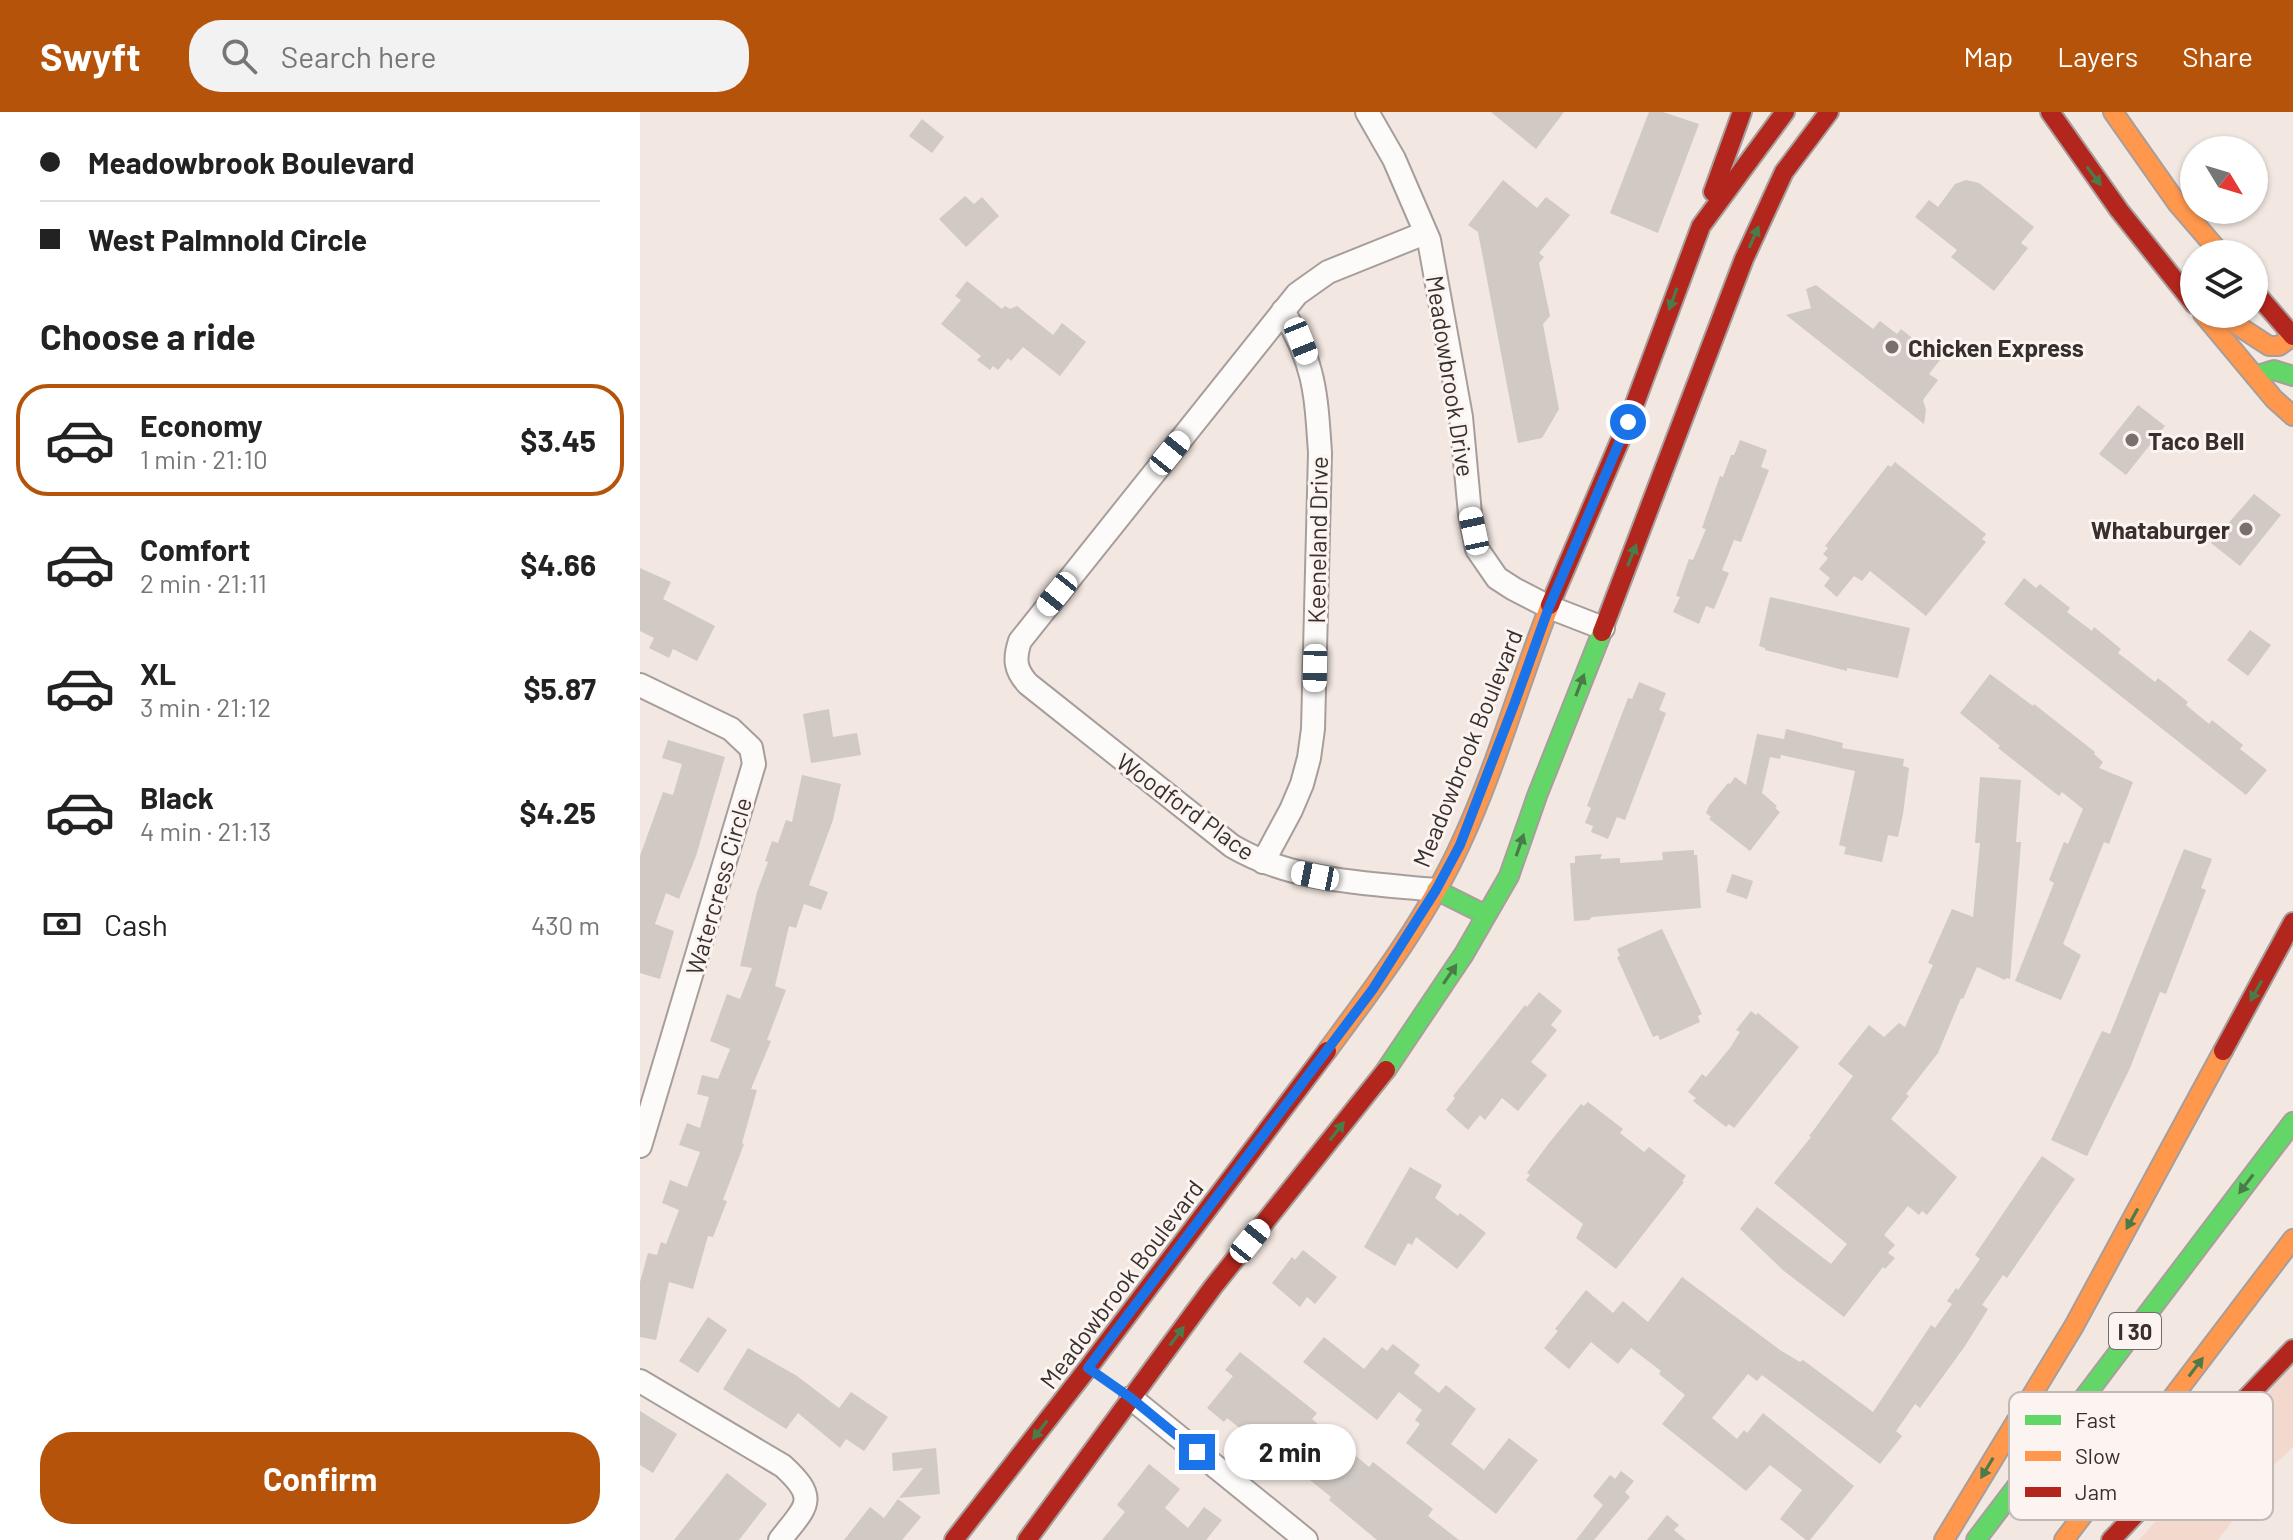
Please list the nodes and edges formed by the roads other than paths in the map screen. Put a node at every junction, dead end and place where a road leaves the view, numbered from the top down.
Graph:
1 (1367, 112) edge
2 (1742, 112) edge
3 (1785, 112) edge
4 (1829, 112) edge
5 (2040, 112) edge
6 (2050, 112) edge
7 (2113, 112) edge
8 (2072, 146) junction
9 (1701, 226) junction
10 (1425, 233) junction
11 (2209, 240) edge
12 (2180, 286) edge
13 (2268, 307) edge
14 (1283, 311) junction
15 (2215, 328) edge
16 (2241, 328) edge
17 (2293, 336) edge
18 (2255, 376) junction
19 (2293, 376) edge
20 (2293, 416) edge
21 (1549, 607) junction
22 (1603, 628) junction
23 (640, 685) edge
24 (1263, 862) junction
25 (1436, 890) junction
26 (1486, 915) junction
27 (2293, 922) edge
28 (2293, 1122) edge
29 (640, 1146) edge
30 (2293, 1239) edge
31 (2293, 1349) edge
32 (640, 1381) edge
33 (2034, 1392) edge
34 (2088, 1392) edge
35 (2177, 1392) edge
36 (2252, 1392) edge
37 (1125, 1394) junction
38 (2009, 1433) edge
39 (2009, 1496) edge
40 (2079, 1520) edge
41 (2130, 1520) edge
42 (780, 1540) edge
43 (954, 1540) edge
44 (1027, 1540) edge
45 (1306, 1540) edge
46 (1944, 1540) edge
47 (1976, 1540) edge
48 (2064, 1540) edge
49 (2111, 1540) edge

1 - 10 street, Meadowbrook Drive
2 - 9 main road
3 - 9 main road, Meadowbrook Boulevard
22 -> 4 main road
5 - 8 main road
6 - 8 main road
7 - 11 main road
8 -> 12 main road
9 -> 21 main road, Meadowbrook Boulevard
10 - 14 street
10 - 21 street, Meadowbrook Drive
13 - 17 main road
14 - 24 street, Keeneland Drive
14 - 24 street, Woodford Place
15 - 18 main road
16 - 17 main road
18 - 19 main road
18 - 20 main road
21 - 22 street, Meadowbrook Drive
21 - 25 main road, Meadowbrook Boulevard
26 -> 22 main road
23 - 29 street, Watercress Circle
24 - 25 street, Woodford Place
25 - 26 main road
25 -> 43 main road, Meadowbrook Boulevard
37 -> 26 main road
27 -> 33 main road
28 -> 34 main road, I 30
35 -> 30 main road
31 - 36 main road
32 - 42 street
37 - 44 main road
37 - 45 street
38 -> 46 main road
39 -> 47 main road, I 30
48 -> 40 main road
41 - 49 main road

